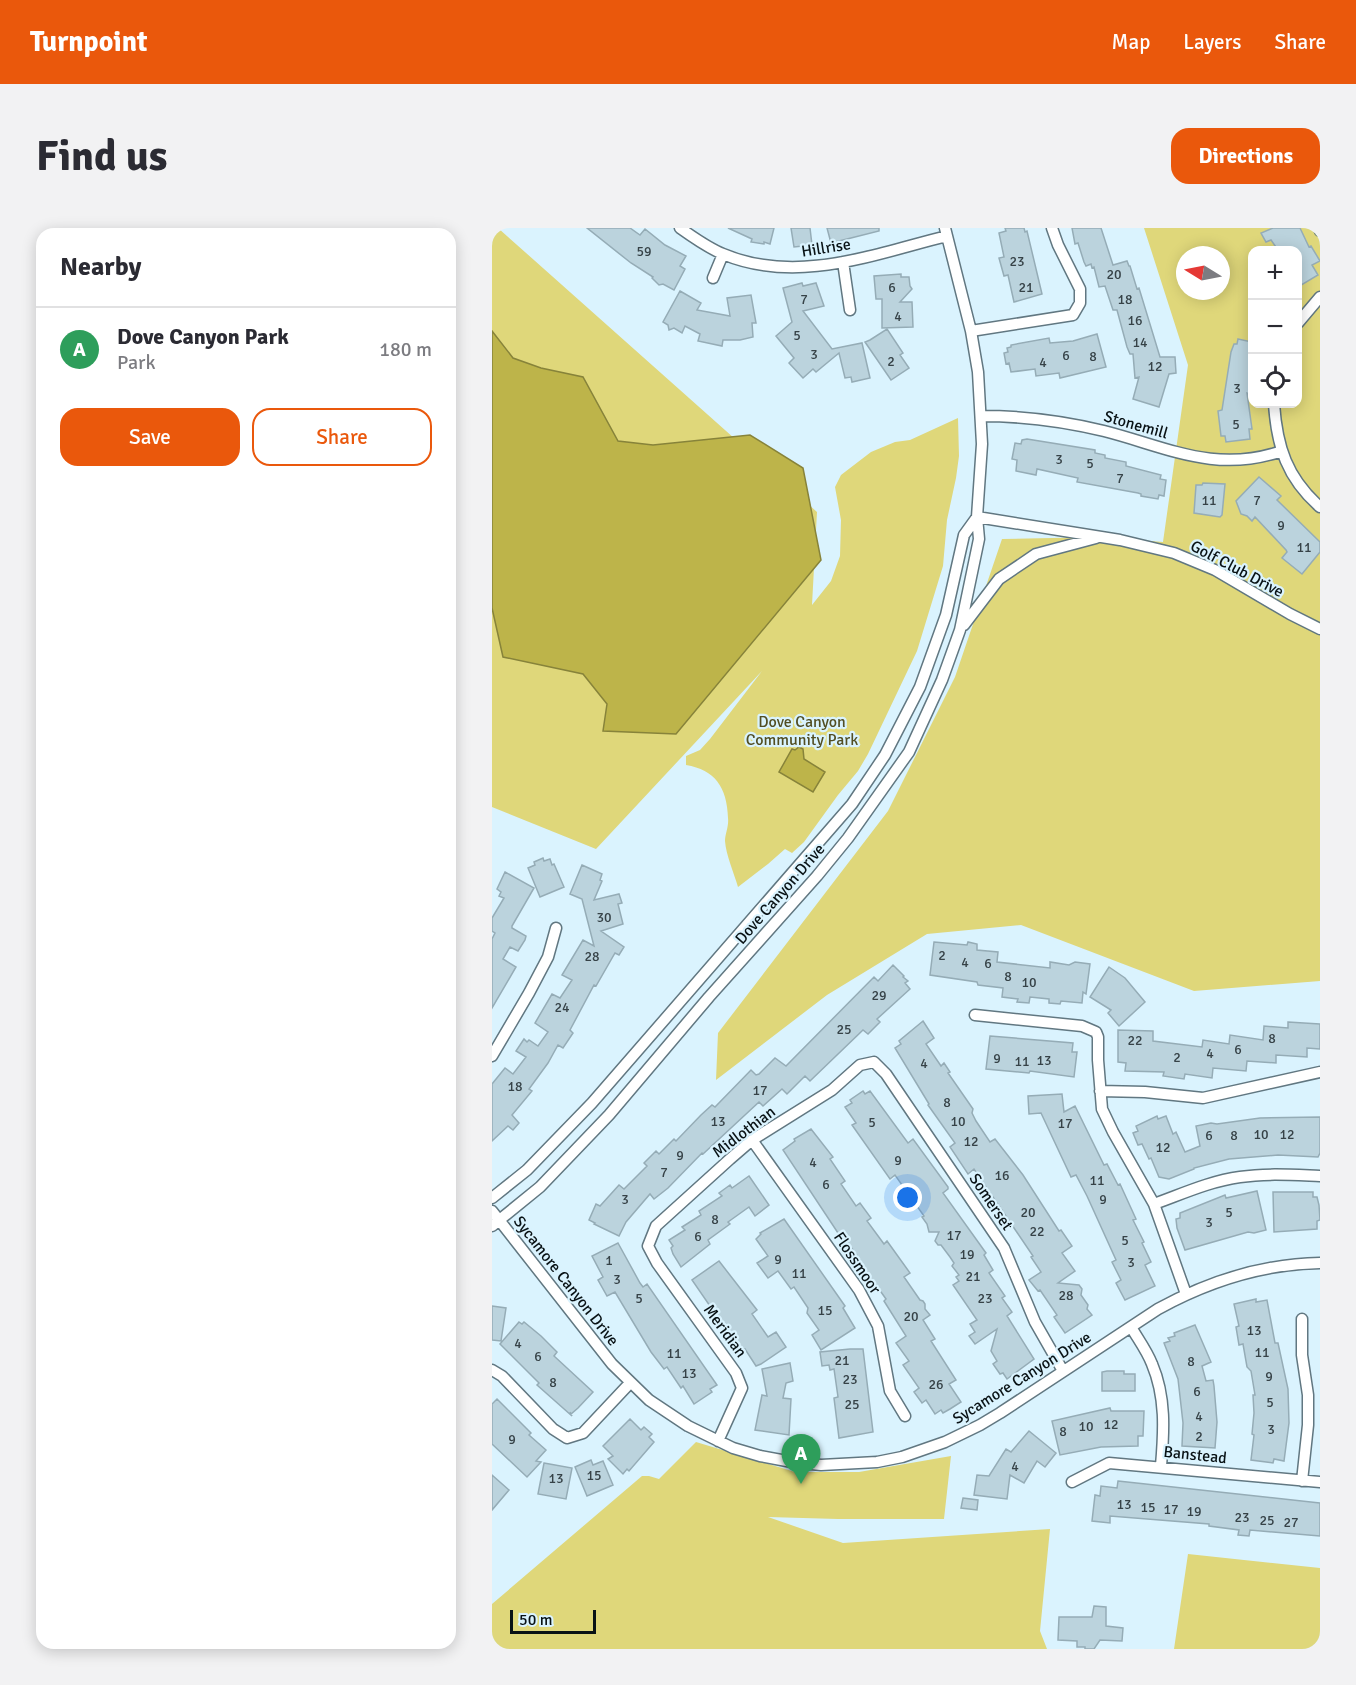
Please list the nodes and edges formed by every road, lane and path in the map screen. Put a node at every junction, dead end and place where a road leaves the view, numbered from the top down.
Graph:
1 (680, 228) edge
2 (1052, 228) edge
3 (946, 232) edge
4 (723, 255) junction
5 (843, 262) junction
6 (713, 278) dead end
7 (1320, 297) edge
8 (850, 310) dead end
9 (1302, 318) edge
10 (971, 331) junction
11 (1274, 408) edge
12 (981, 416) junction
13 (1282, 451) junction
14 (1320, 507) edge
15 (977, 517) junction
16 (1101, 537) junction
17 (1320, 629) edge
18 (960, 630) junction
19 (556, 928) dead end
20 (975, 1015) dead end
21 (492, 1056) edge
22 (874, 1062) joint
23 (1320, 1072) edge
24 (1100, 1091) junction
25 (752, 1140) junction
26 (1320, 1176) edge
27 (492, 1198) edge
28 (1154, 1204) junction
29 (492, 1211) edge
30 (496, 1223) edge
31 (648, 1246) joint
32 (1320, 1263) edge
33 (1186, 1294) junction
34 (1302, 1319) dead end
35 (1131, 1327) junction
36 (492, 1370) edge
37 (1063, 1371) junction
38 (630, 1383) junction
39 (905, 1416) dead end
40 (718, 1441) junction
41 (1161, 1466) junction
42 (1302, 1481) junction
43 (1072, 1482) dead end
44 (1320, 1482) edge

1 - 4 street, Hillrise
2 - 10 street
3 - 5 street, Hillrise
3 - 10 street, Dove Canyon Drive
4 - 5 street, Hillrise
4 - 6 street
5 - 8 street
7 - 9 street
10 - 12 street, Dove Canyon Drive
11 - 13 street
12 - 13 street, Stonemill
12 - 15 street, Dove Canyon Drive
13 - 14 street
15 - 16 street, Golf Club Drive
15 - 18 street, Dove Canyon Drive
15 - 27 street, Dove Canyon Drive
16 - 17 street, Golf Club Drive
16 - 18 street, Golf Club Drive
18 - 30 street, Dove Canyon Drive
19 - 21 street
20 - 24 street
22 - 25 street, Midlothian
22 - 37 street, Somerset
23 - 24 street
24 - 28 street
25 - 31 street, Midlothian
25 - 39 street, Flossmoor
26 - 28 street
28 - 33 street
29 - 30 street, Sycamore Canyon Drive
30 - 38 street, Sycamore Canyon Drive
31 - 40 street, Meridian
32 - 33 street, Sycamore Canyon Drive
33 - 35 street, Sycamore Canyon Drive
34 - 42 street
35 - 37 street, Sycamore Canyon Drive
35 - 41 street
36 - 38 street
37 - 40 street, Sycamore Canyon Drive
38 - 40 street, Sycamore Canyon Drive
41 - 42 street, Banstead
41 - 43 street, Banstead
42 - 44 street, Banstead

